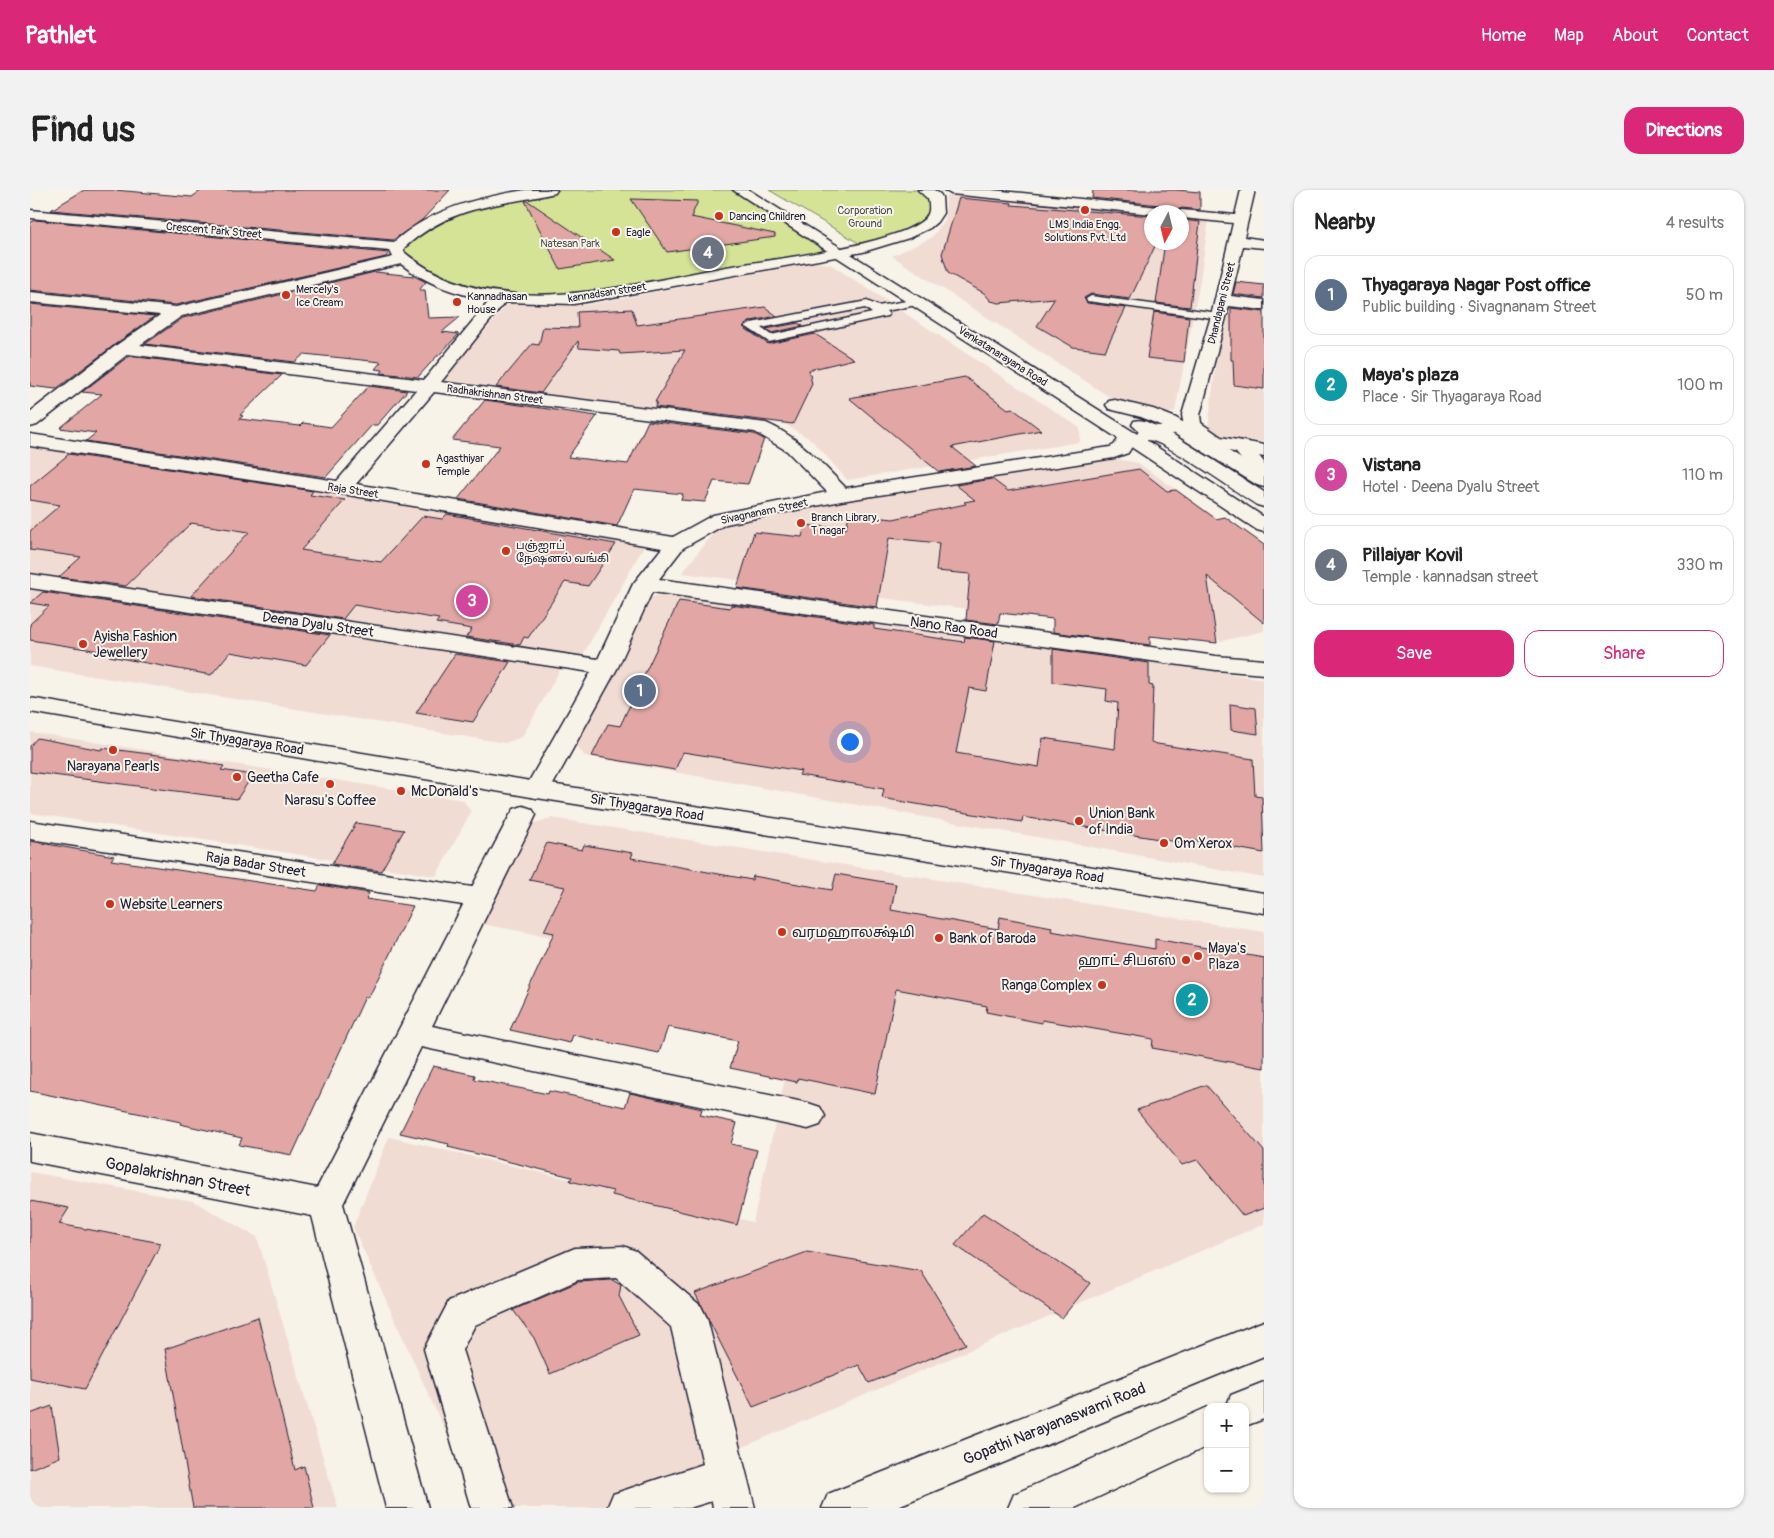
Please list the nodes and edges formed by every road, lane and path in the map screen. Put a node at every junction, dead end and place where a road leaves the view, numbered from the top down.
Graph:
1 (550, 190) edge
2 (740, 190) edge
3 (768, 190) edge
4 (925, 190) edge
5 (951, 190) edge
6 (1248, 190) edge
7 (1144, 209) edge
8 (30, 214) edge
9 (1189, 215) edge
10 (1241, 220) junction
11 (823, 224) dead end
12 (839, 234) dead end
13 (1237, 241) junction
14 (1264, 244) edge
15 (863, 248) junction
16 (838, 251) junction
17 (400, 253) junction
18 (880, 258) dead end
19 (501, 296) junction
20 (30, 297) edge
21 (1091, 299) dead end
22 (1222, 300) junction
23 (917, 302) junction
24 (1264, 305) edge
25 (877, 309) junction
26 (176, 312) junction
27 (1220, 316) junction
28 (124, 348) junction
29 (430, 386) junction
30 (1099, 395) dead end
31 (38, 409) edge
32 (30, 421) edge
33 (1176, 424) junction
34 (1130, 437) junction
35 (30, 440) edge
36 (1242, 448) junction
37 (1264, 451) edge
38 (1264, 474) edge
39 (1264, 481) edge
40 (342, 488) junction
41 (841, 495) junction
42 (1264, 501) edge
43 (1264, 526) edge
44 (676, 544) junction
45 (30, 581) edge
46 (644, 584) junction
47 (606, 667) junction
48 (1264, 667) edge
49 (30, 705) edge
50 (530, 802) junction
51 (30, 830) edge
52 (482, 898) junction
53 (1264, 903) edge
54 (411, 1033) junction
55 (808, 1116) dead end
56 (30, 1147) edge
57 (326, 1204) junction
58 (1264, 1338) edge
59 (1264, 1400) edge
60 (1249, 1406) edge
61 (1204, 1428) edge
62 (730, 1492) edge
63 (1034, 1507) edge
64 (408, 1508) edge
65 (492, 1508) edge
66 (628, 1508) edge
67 (843, 1508) edge

1 - 17 street
2 - 16 street, Venkatanarayana Road
3 - 11 street
4 - 15 street, kannadsan street
5 - 7 street
6 - 10 street, Dhandapani Street
8 - 17 street, Crescent Park Street
9 - 10 street
10 - 13 street, Dhandapani Street
12 - 15 street
13 - 14 street
13 - 22 street, Dhandapani Street
15 - 16 street, kannadsan street
15 - 18 street
16 - 19 street, kannadsan street
16 - 23 street, Venkatanarayana Road
17 - 19 street, kannadsan street
17 - 26 street
19 - 29 street
20 - 26 street
21 - 27 lane
22 - 24 street
22 - 27 street, Dhandapani Street
23 - 25 lane
23 - 34 street, Venkatanarayana Road
25 - 25 lane
26 - 28 street
27 - 33 street, Dhandapani Street
28 - 29 street, Radhakrishnan Street
28 - 31 street
29 - 40 street
29 - 41 street, Radhakrishnan Street
30 - 33 street
31 - 32 street
33 - 34 street
33 - 36 street
33 - 39 street
33 - 42 street
34 - 41 street, Sivagnanam Street
34 - 43 street, Venkatanarayana Road
35 - 40 street, Raja Street
36 - 37 street
36 - 38 street
40 - 44 street, Raja Street
41 - 44 street, Sivagnanam Street
44 - 46 street, Sivagnanam Street
45 - 47 street, Deena Dyalu Street
46 - 47 street, Sivagnanam Street
46 - 48 street, Nano Rao Road
47 - 50 street, Sivagnanam Street
49 - 50 street, Sir Thyagaraya Road
50 - 52 street, Sivagnanam Street
50 - 53 street, Sir Thyagaraya Road
51 - 52 street, Raja Badar Street
52 - 54 street, Sivagnanam Street
54 - 55 street
54 - 57 street, Sivagnanam Street
56 - 57 street, Gopalakrishnan Street
57 - 64 street
58 - 67 street, Gopathi Narayanaswami Road
59 - 60 street
61 - 63 street
62 - 65 street
62 - 66 street

